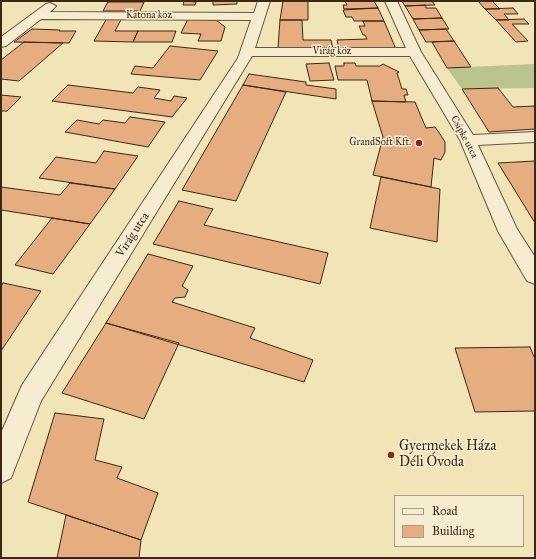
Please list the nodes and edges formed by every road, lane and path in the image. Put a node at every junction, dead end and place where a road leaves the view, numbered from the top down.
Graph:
1 (56, 1) edge
2 (391, 1) edge
3 (261, 9) edge
4 (39, 16) junction
5 (1, 43) edge
6 (249, 52) junction
7 (414, 52) junction
8 (535, 137) edge
9 (468, 140) junction
10 (535, 275) edge
11 (1, 468) edge

1 - 4 street
2 - 7 street, Csipke utca
3 - 4 street, Katona köz
3 - 6 street, Virág utca
4 - 5 street
6 - 7 street, Virág köz
6 - 11 street, Virág utca
7 - 9 street, Csipke utca
8 - 9 street
9 - 10 street, Csipke utca

